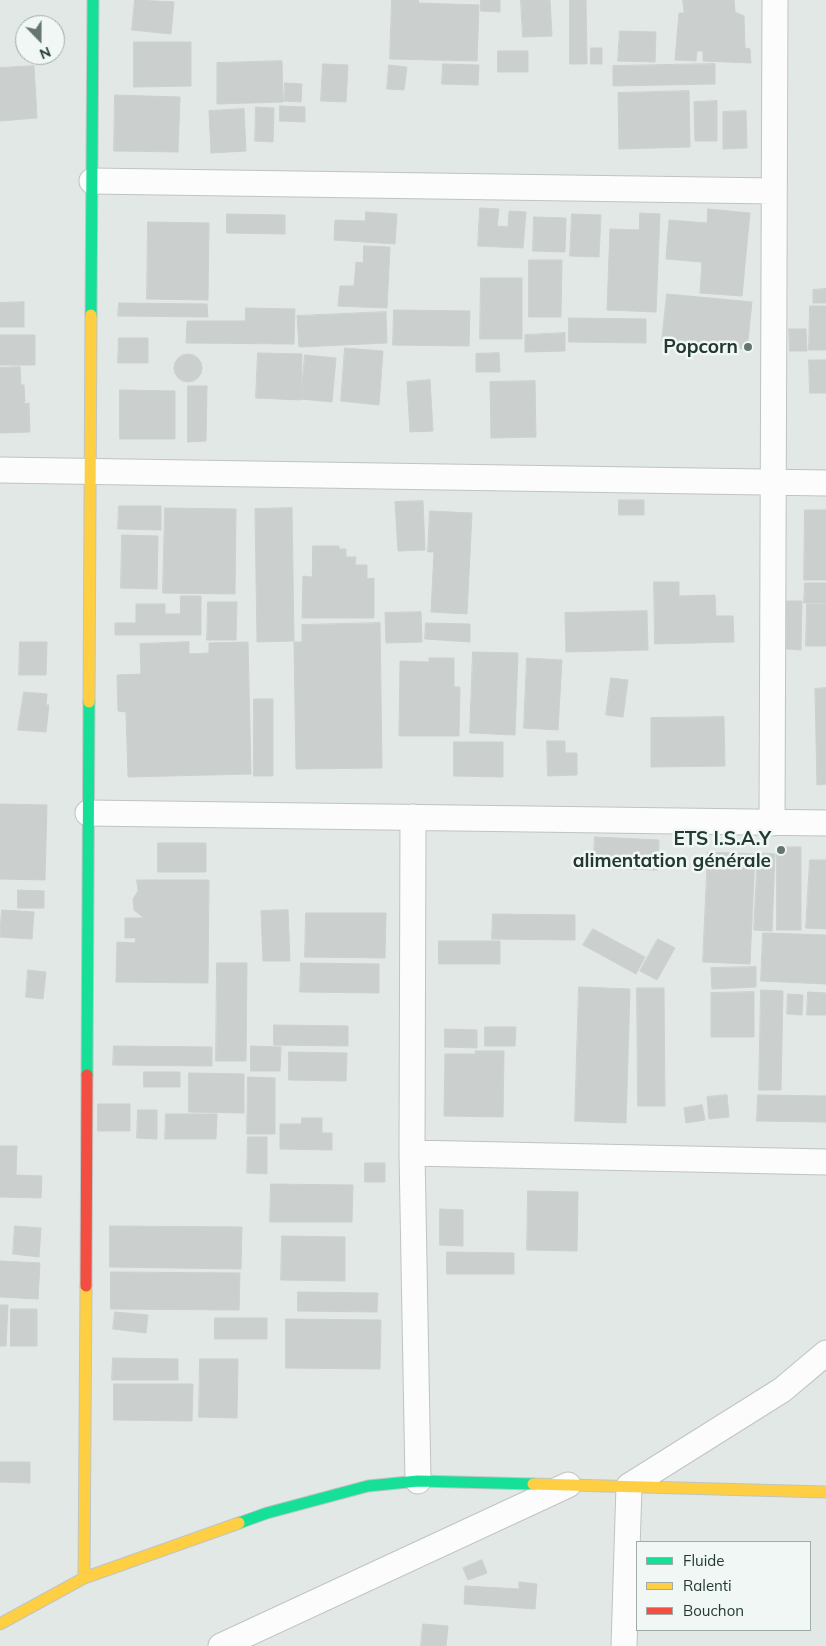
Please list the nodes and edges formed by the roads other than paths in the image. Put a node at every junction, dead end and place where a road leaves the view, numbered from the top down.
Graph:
1 (94, 0) edge
2 (775, 0) edge
3 (92, 180) junction
4 (774, 191) junction
5 (0, 470) edge
6 (91, 471) junction
7 (774, 482) junction
8 (826, 483) edge
9 (88, 813) junction
10 (414, 818) junction
11 (772, 822) junction
12 (826, 823) edge
13 (412, 1153) junction
14 (826, 1162) edge
15 (826, 1353) edge
16 (418, 1482) junction
17 (568, 1485) junction
18 (629, 1486) junction
19 (826, 1492) edge
20 (84, 1578) junction
21 (0, 1624) edge
22 (221, 1646) edge
23 (624, 1646) edge

1 - 3 street
2 - 4 street
3 - 4 street
3 - 6 street
4 - 7 street
5 - 6 street
6 - 7 street
6 - 9 street
7 - 8 street
7 - 11 street
9 - 10 street
9 - 20 street
10 - 11 street
10 - 13 street
11 - 12 street
13 - 14 street
13 - 16 street
15 - 18 street
16 - 17 street
16 - 20 street
17 - 18 street
17 - 22 street
18 - 19 street
18 - 23 street
20 - 21 street

